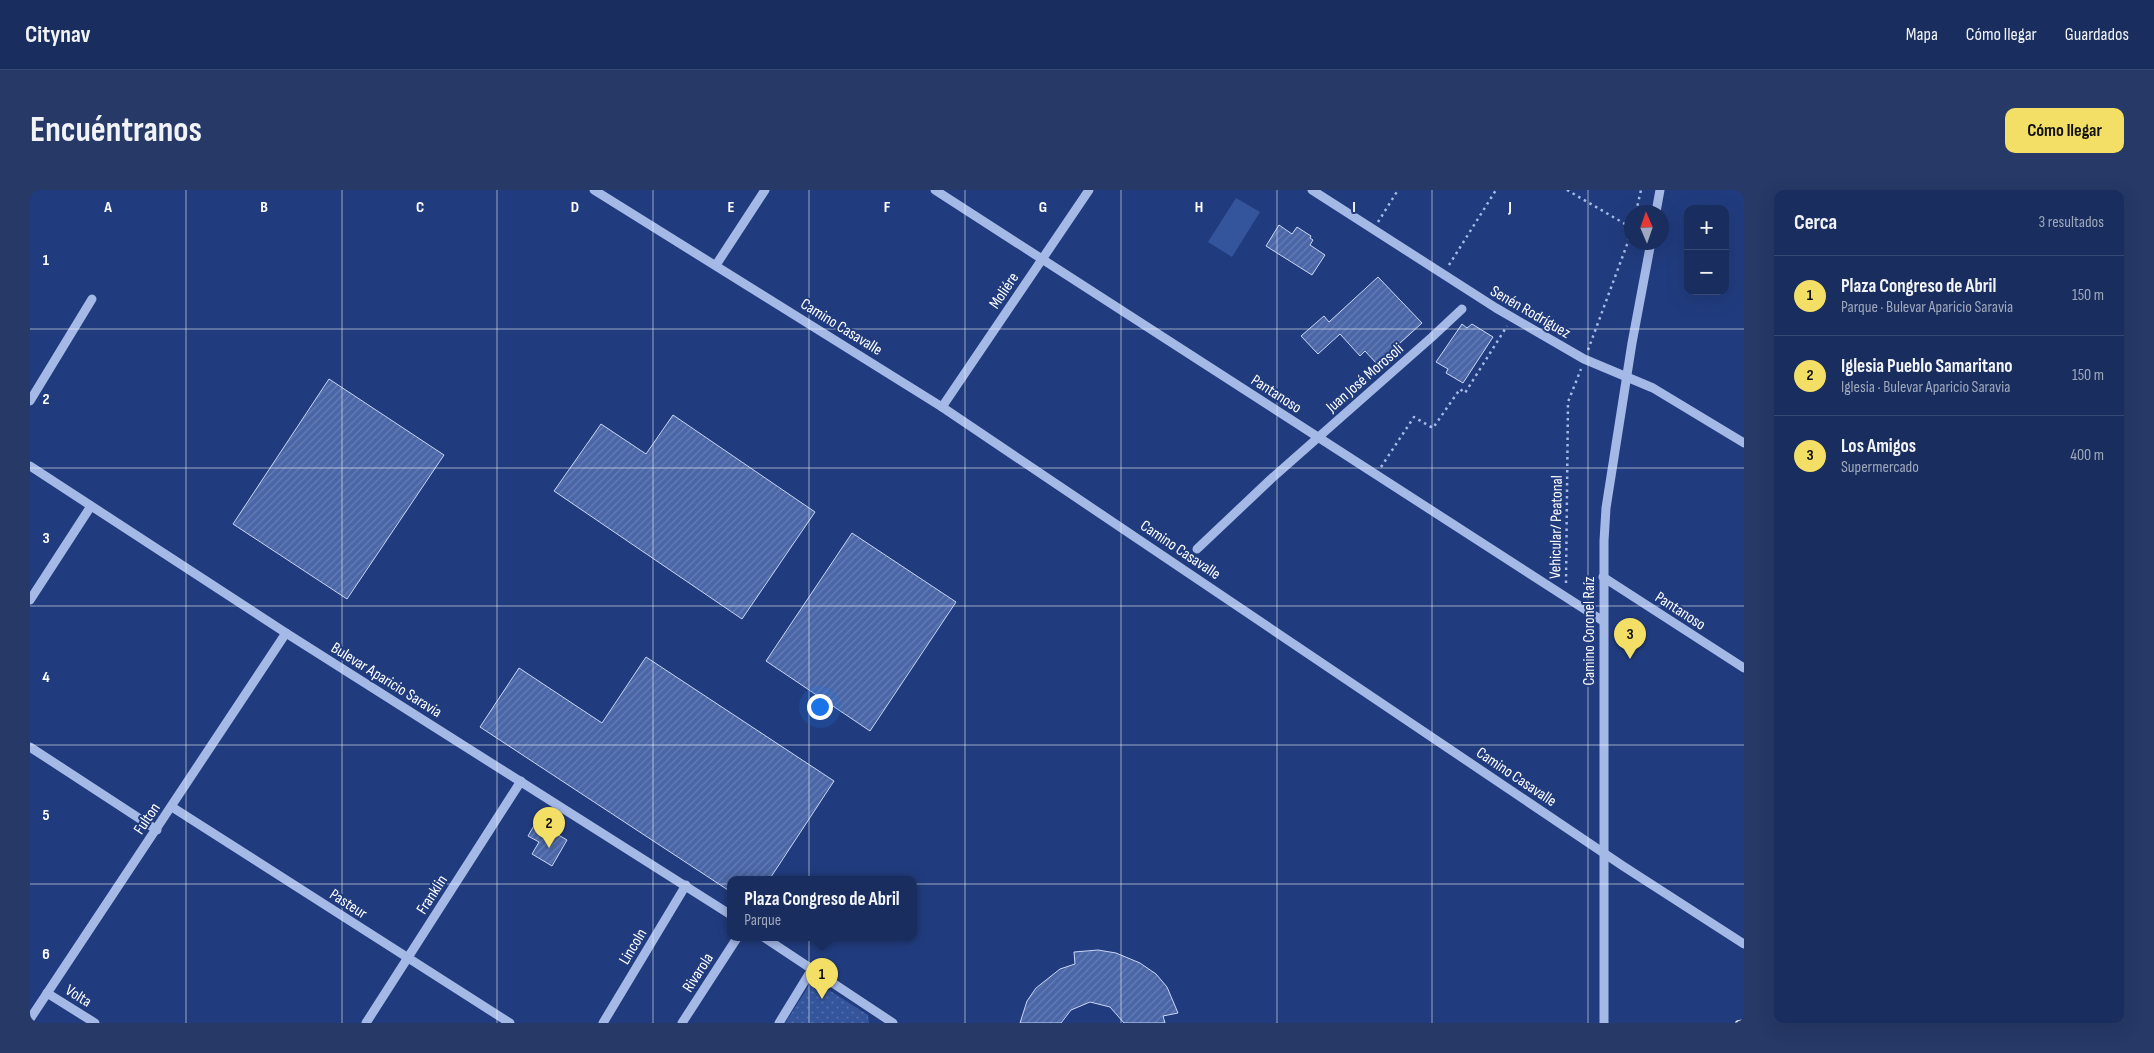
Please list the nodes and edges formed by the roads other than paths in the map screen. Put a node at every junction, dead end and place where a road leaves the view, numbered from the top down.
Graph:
1 (594, 190) edge
2 (764, 190) edge
3 (935, 190) edge
4 (1090, 190) edge
5 (1312, 190) edge
6 (1660, 190) edge
7 (1657, 205) edge
8 (1650, 250) edge
9 (1043, 258) junction
10 (716, 265) junction
11 (92, 299) dead end
12 (1462, 309) dead end
13 (1628, 376) junction
14 (30, 401) edge
15 (942, 406) junction
16 (1318, 437) junction
17 (1744, 443) edge
18 (30, 466) edge
19 (91, 506) junction
20 (1197, 549) dead end
21 (1602, 577) junction
22 (30, 600) edge
23 (1603, 621) junction
24 (286, 633) junction
25 (1744, 668) edge
26 (30, 747) edge
27 (521, 781) junction
28 (172, 807) junction
29 (157, 830) junction
30 (1604, 853) junction
31 (686, 885) junction
32 (727, 912) edge
33 (735, 941) edge
34 (770, 941) edge
35 (1744, 944) edge
36 (407, 958) junction
37 (812, 969) junction
38 (47, 993) junction
39 (880, 1014) junction
40 (30, 1018) edge
41 (95, 1023) edge
42 (366, 1023) edge
43 (510, 1023) edge
44 (602, 1023) edge
45 (682, 1023) edge
46 (779, 1023) edge
47 (874, 1023) edge
48 (893, 1023) edge
49 (1604, 1023) edge

1 - 10 street, Camino Casavalle
2 - 10 street
3 - 9 street, Pantanoso
4 - 9 street, Moliére
5 - 13 street, Senén Rodríguez
6 - 7 street
8 - 13 street, Camino Coronel Raíz
9 - 15 street, Moliére
9 - 16 street, Pantanoso
10 - 15 street, Camino Casavalle
11 - 14 street
12 - 16 street, Juan José Morosoli
13 - 17 street, Senén Rodríguez
13 - 21 street, Camino Coronel Raíz
15 - 30 street, Camino Casavalle
16 - 20 street, Juan José Morosoli
16 - 23 street, Pantanoso
18 - 19 street, Bulevar Aparicio Saravia
19 - 22 street
19 - 24 street, Bulevar Aparicio Saravia
21 - 23 street, Camino Coronel Raíz
21 - 25 street, Pantanoso
23 - 30 street, Camino Coronel Raíz
24 - 27 street, Bulevar Aparicio Saravia
24 - 28 street, Fulton
26 - 29 street
27 - 31 street, Bulevar Aparicio Saravia
27 - 36 street, Franklin
28 - 29 street, Fulton
28 - 36 street, Pasteur
29 - 38 street, Fulton
30 - 35 street, Camino Casavalle
30 - 49 street, Camino Coronel Raíz
31 - 32 street, Bulevar Aparicio Saravia
31 - 44 street, Lincoln
33 - 45 street, Rivarola
34 - 37 street
36 - 42 street, Franklin
36 - 43 street, Pasteur
37 - 39 street
37 - 46 street
38 - 40 street, Fulton
38 - 41 street, Volta
39 - 47 street
39 - 48 street

